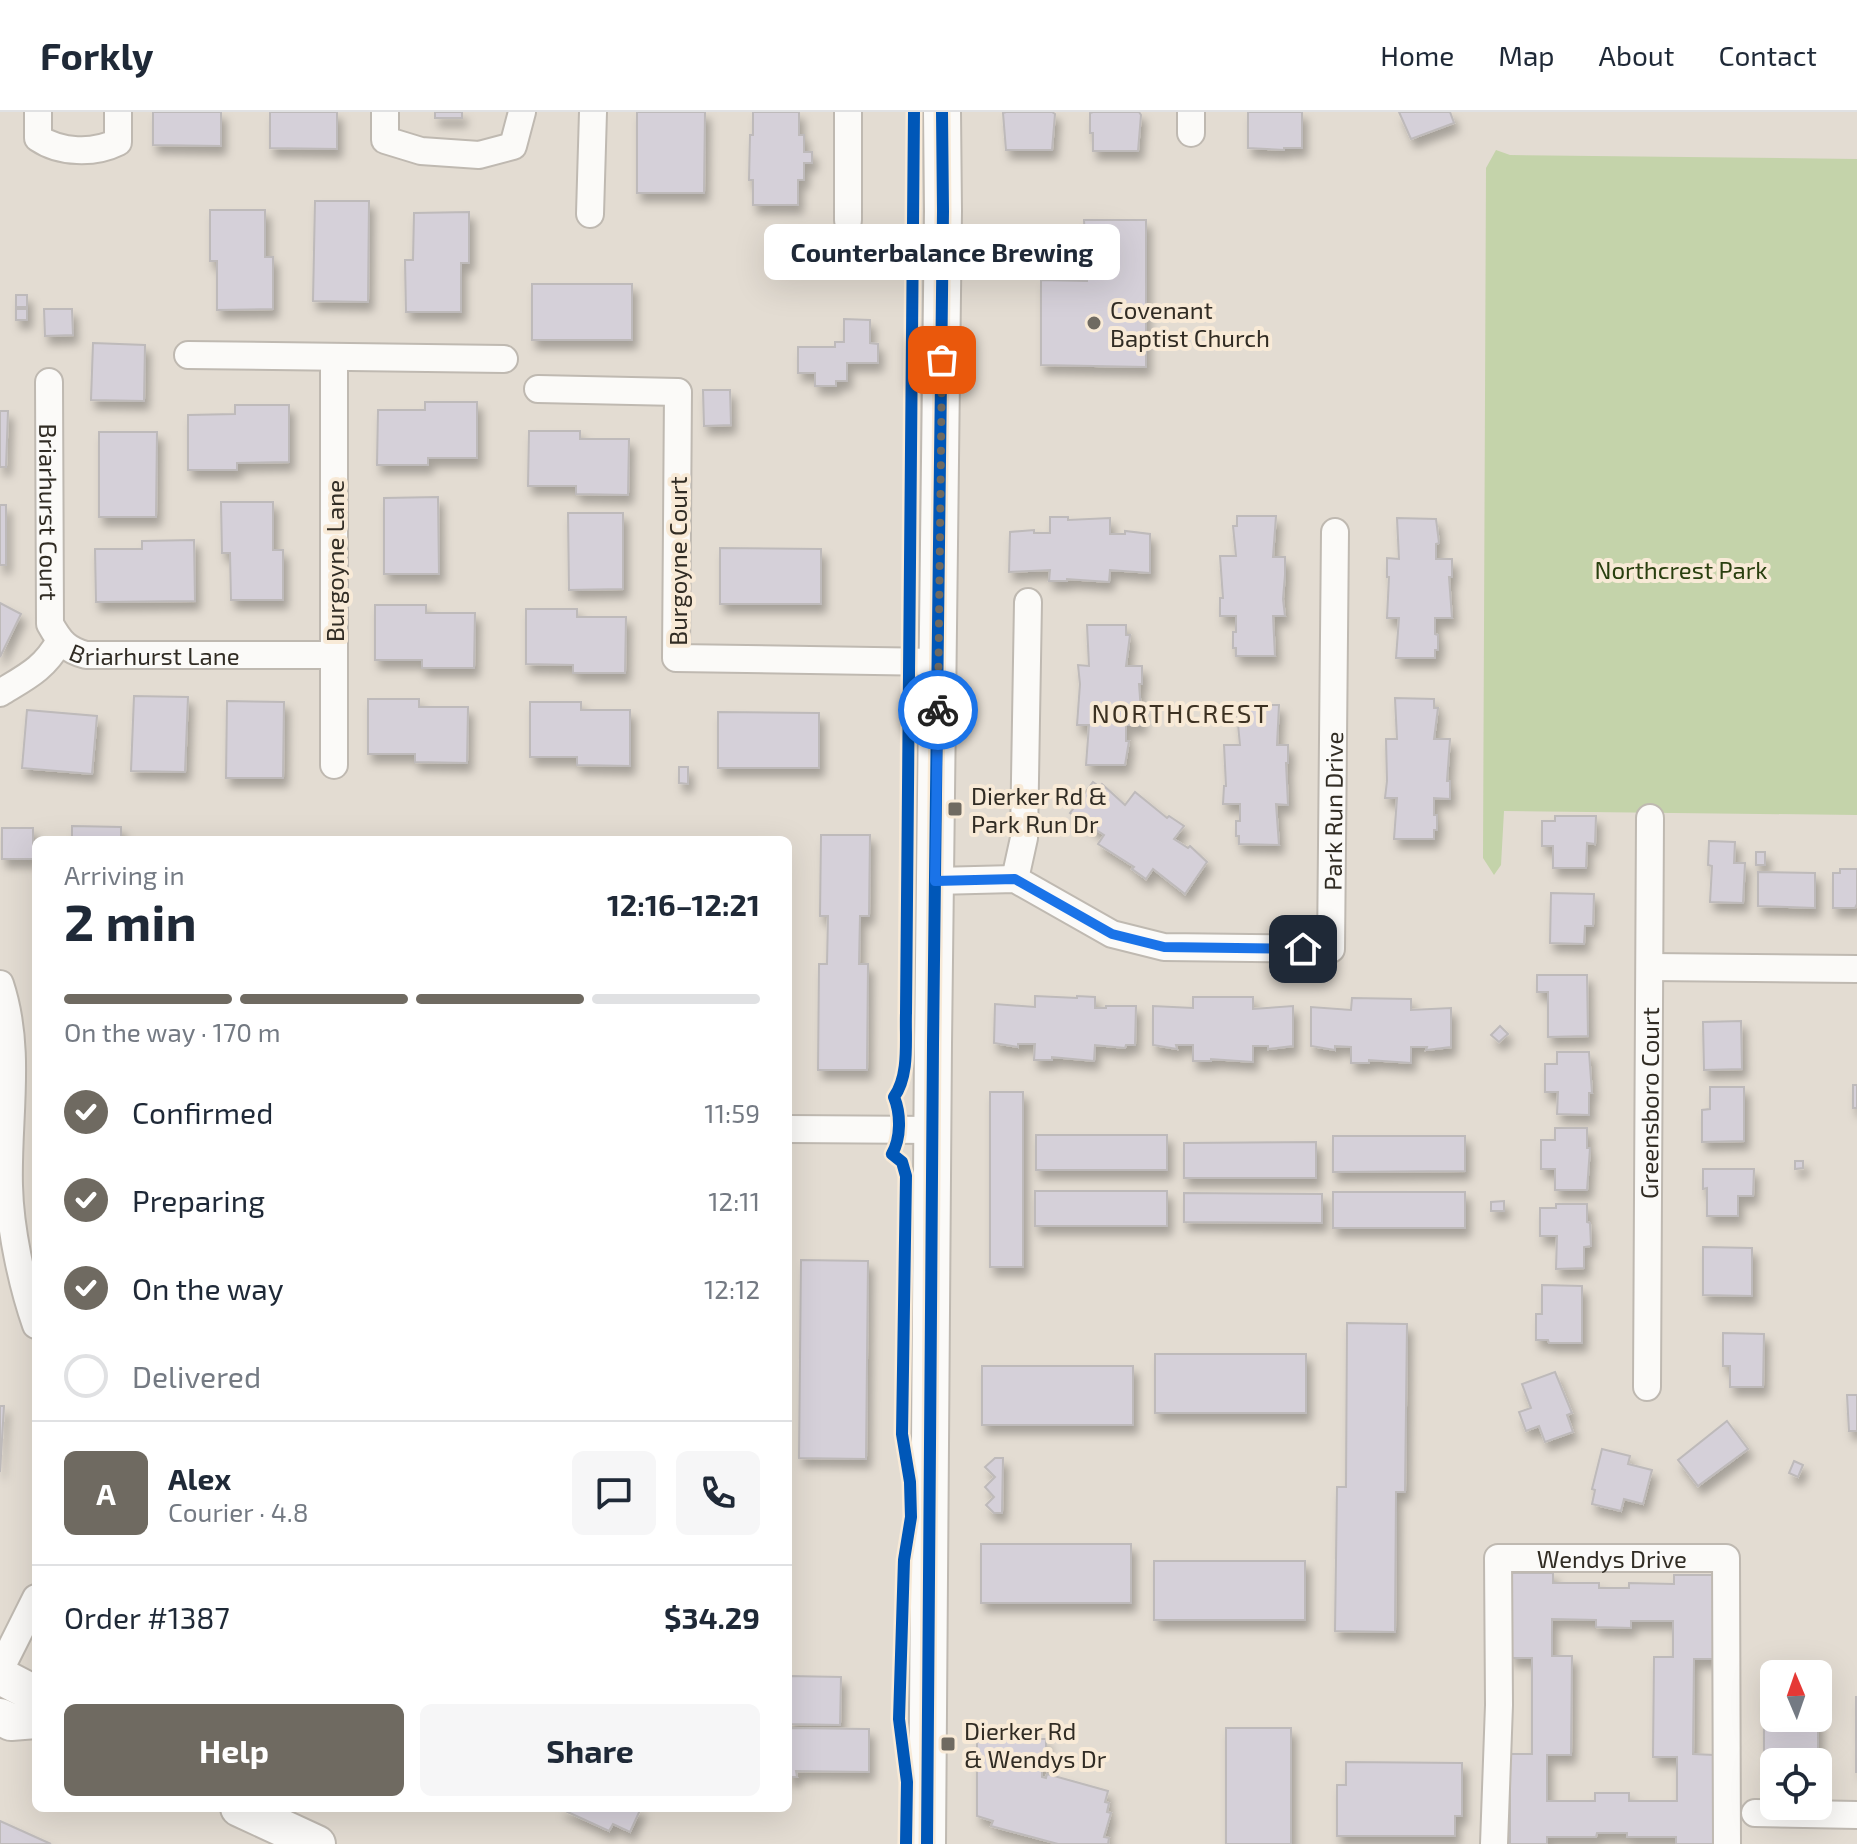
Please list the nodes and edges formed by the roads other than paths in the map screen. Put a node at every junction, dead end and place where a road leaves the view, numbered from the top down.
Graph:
1 (38, 112) edge
2 (118, 112) edge
3 (385, 112) edge
4 (522, 112) edge
5 (593, 112) edge
6 (848, 112) edge
7 (942, 112) edge
8 (590, 214) dead end
9 (848, 220) dead end
10 (188, 355) dead end
11 (334, 357) junction
12 (504, 359) dead end
13 (49, 382) dead end
14 (538, 389) dead end
15 (1335, 532) dead end
16 (1028, 602) dead end
17 (59, 642) junction
18 (334, 655) junction
19 (938, 662) junction
20 (0, 693) edge
21 (334, 765) dead end
22 (1650, 818) dead end
23 (1015, 879) junction
24 (935, 881) junction
25 (1651, 967) junction
26 (1857, 969) edge
27 (0, 984) edge
28 (23, 1121) edge
29 (792, 1129) edge
30 (934, 1130) junction
31 (32, 1314) edge
32 (1647, 1387) dead end
33 (32, 1606) edge
34 (0, 1670) edge
35 (0, 1676) edge
36 (32, 1698) edge
37 (0, 1717) edge
38 (32, 1720) edge
39 (248, 1812) edge
40 (1755, 1813) dead end
41 (1857, 1815) edge
42 (317, 1844) edge
43 (927, 1844) edge
44 (1494, 1844) edge
45 (1727, 1844) edge

1 - 2 street
3 - 4 street
5 - 8 street
6 - 9 street
7 - 19 street
10 - 11 street
11 - 12 street
11 - 18 street, Burgoyne Lane
13 - 17 street, Briarhurst Court
14 - 19 street, Burgoyne Court
15 - 23 street, Park Run Drive
16 - 23 street
17 - 18 street, Briarhurst Lane
17 - 20 street, Briarhurst Lane
18 - 21 street, Burgoyne Lane
19 - 24 street
22 - 25 street, Greensboro Court
23 - 24 street
24 - 30 street
25 - 26 street
25 - 32 street, Greensboro Court
27 - 28 street
28 - 31 street
29 - 30 street
30 - 43 street
33 - 34 street
35 - 36 street
37 - 38 street
39 - 42 street
40 - 41 street
44 - 45 street, Wendys Drive

